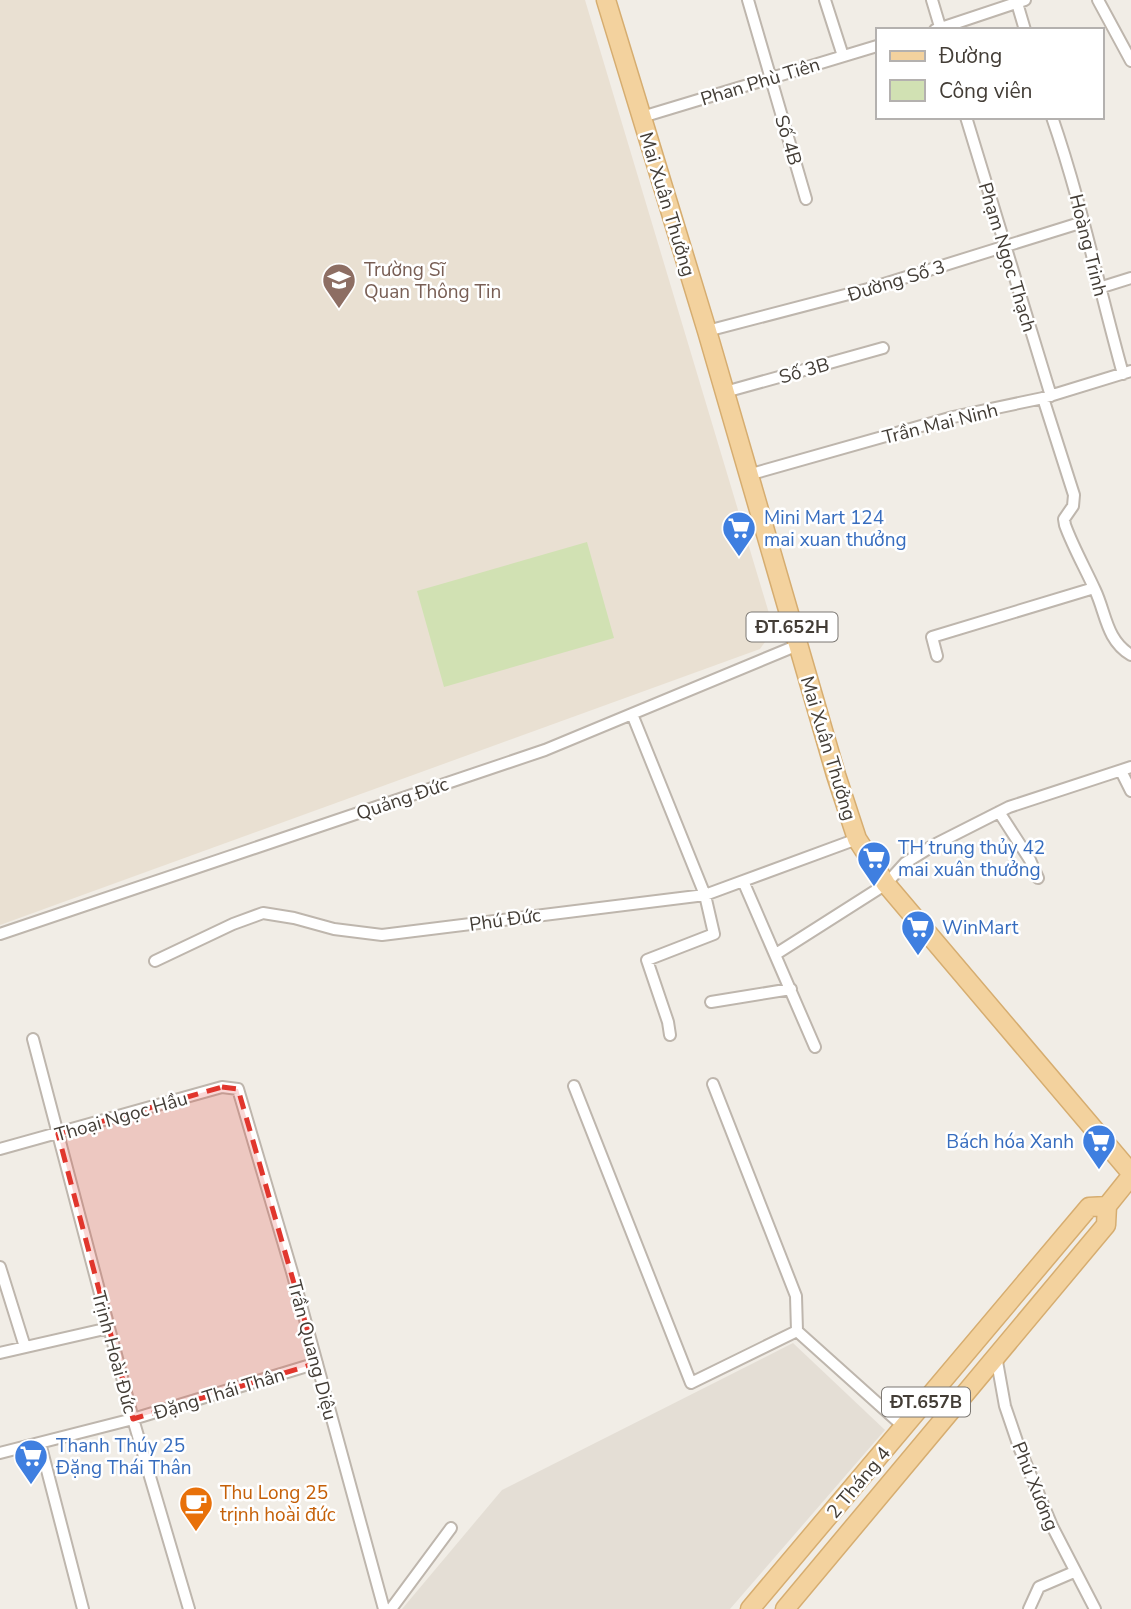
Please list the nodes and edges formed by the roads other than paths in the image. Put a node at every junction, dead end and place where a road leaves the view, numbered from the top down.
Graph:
1 (606, 0) edge
2 (748, 0) edge
3 (825, 0) edge
4 (932, 0) edge
5 (1098, 0) edge
6 (1021, 1) edge
7 (939, 28) edge
8 (942, 28) edge
9 (1025, 28) edge
10 (876, 46) edge
11 (843, 56) junction
12 (1131, 61) edge
13 (771, 79) junction
14 (642, 117) junction
15 (967, 119) edge
16 (1053, 119) edge
17 (806, 199) dead end
18 (1083, 222) junction
19 (1004, 246) junction
20 (1131, 278) edge
21 (1099, 288) junction
22 (707, 331) junction
23 (883, 348) dead end
24 (1127, 373) edge
25 (725, 392) junction
26 (1047, 397) junction
27 (748, 475) junction
28 (1094, 587) junction
29 (797, 645) junction
30 (1131, 655) edge
31 (937, 656) dead end
32 (632, 714) junction
33 (1126, 769) edge
34 (1131, 791) edge
35 (999, 812) junction
36 (857, 839) junction
37 (1038, 878) dead end
38 (743, 881) junction
39 (886, 884) junction
40 (705, 895) junction
41 (0, 934) edge
42 (776, 954) junction
43 (155, 961) dead end
44 (791, 989) junction
45 (712, 1002) dead end
46 (670, 1035) dead end
47 (33, 1039) dead end
48 (815, 1047) dead end
49 (713, 1084) dead end
50 (574, 1086) dead end
51 (240, 1091) joint
52 (58, 1134) junction
53 (0, 1149) edge
54 (1131, 1175) edge
55 (1107, 1206) junction
56 (0, 1267) edge
57 (109, 1328) junction
58 (797, 1331) junction
59 (26, 1348) junction
60 (0, 1353) edge
61 (996, 1356) junction
62 (317, 1363) junction
63 (133, 1419) junction
64 (904, 1427) junction
65 (40, 1443) junction
66 (0, 1453) edge
67 (450, 1528) dead end
68 (1074, 1572) junction
69 (83, 1609) edge
70 (189, 1609) edge
71 (384, 1609) edge
72 (391, 1609) edge
73 (750, 1609) edge
74 (785, 1609) edge
75 (1029, 1609) edge
76 (1095, 1609) edge

1 - 14 main road, Mai Xuân Thưởng / ĐT.652H
2 - 13 street, Số 4B
3 - 11 street
4 - 7 street
5 - 12 street
6 - 8 street
6 - 9 street
10 - 11 street, Phan Phù Tiên
11 - 13 street, Phan Phù Tiên
13 - 14 street, Phan Phù Tiên
13 - 17 street, Số 4B
14 - 22 main road, Mai Xuân Thưởng / ĐT.652H
15 - 19 street, Phạm Ngọc Thạch
16 - 18 street, Hoàng Trinh
18 - 19 street, Đường Số 3
18 - 21 street, Hoàng Trinh
19 - 22 street, Đường Số 3
19 - 26 street, Phạm Ngọc Thạch
20 - 21 street
21 - 24 street, Hoàng Trinh
22 - 25 main road, Mai Xuân Thưởng / ĐT.652H
23 - 25 street, Số 3B
24 - 26 street, Trần Mai Ninh
25 - 27 main road, Mai Xuân Thưởng / ĐT.652H
26 - 27 street, Trần Mai Ninh
26 - 28 street, Phạm Ngọc Thạch
27 - 29 main road, Mai Xuân Thưởng / ĐT.652H
28 - 30 street, Phạm Ngọc Thạch
28 - 31 street
29 - 32 street, Quảng Đức
29 - 36 main road, Mai Xuân Thưởng / ĐT.652H
32 - 40 street
32 - 41 street, Quảng Đức
33 - 34 street
33 - 35 street
35 - 37 street
35 - 39 street
36 - 38 street, Phú Đức
36 - 39 main road, Mai Xuân Thưởng / ĐT.652H
38 - 40 street, Phú Đức
38 - 42 street
39 - 42 street
39 - 54 main road, Mai Xuân Thưởng / ĐT.652H
40 - 43 street, Phú Đức
40 - 46 street
42 - 44 street
44 - 45 street
44 - 48 street
47 - 52 street, Trịnh Hoài Đức
49 - 58 street
50 - 58 street
51 - 52 street, Thoại Ngọc Hầu
51 - 62 street, Trần Quang Diệu
52 - 53 street, Thoại Ngọc Hầu
52 - 57 street, Trịnh Hoài Đức
54 - 55 main road, 2 Tháng 4 / ĐT.657B
55 - 61 main road, 2 Tháng 4 / ĐT.657B
55 - 64 main road, 2 Tháng 4 / ĐT.657B
56 - 59 street
57 - 59 street
57 - 63 street, Trịnh Hoài Đức
58 - 64 street
59 - 60 street
61 - 68 street, Phú Xương
61 - 74 main road, 2 Tháng 4 / ĐT.657B
62 - 63 street, Đặng Thái Thân
62 - 71 street, Trần Quang Diệu
63 - 65 street, Đặng Thái Thân
63 - 70 street, Trịnh Hoài Đức
64 - 73 main road, 2 Tháng 4 / ĐT.657B
65 - 66 street, Đặng Thái Thân
65 - 69 street
67 - 72 street
68 - 75 street
68 - 76 street, Phú Xương

